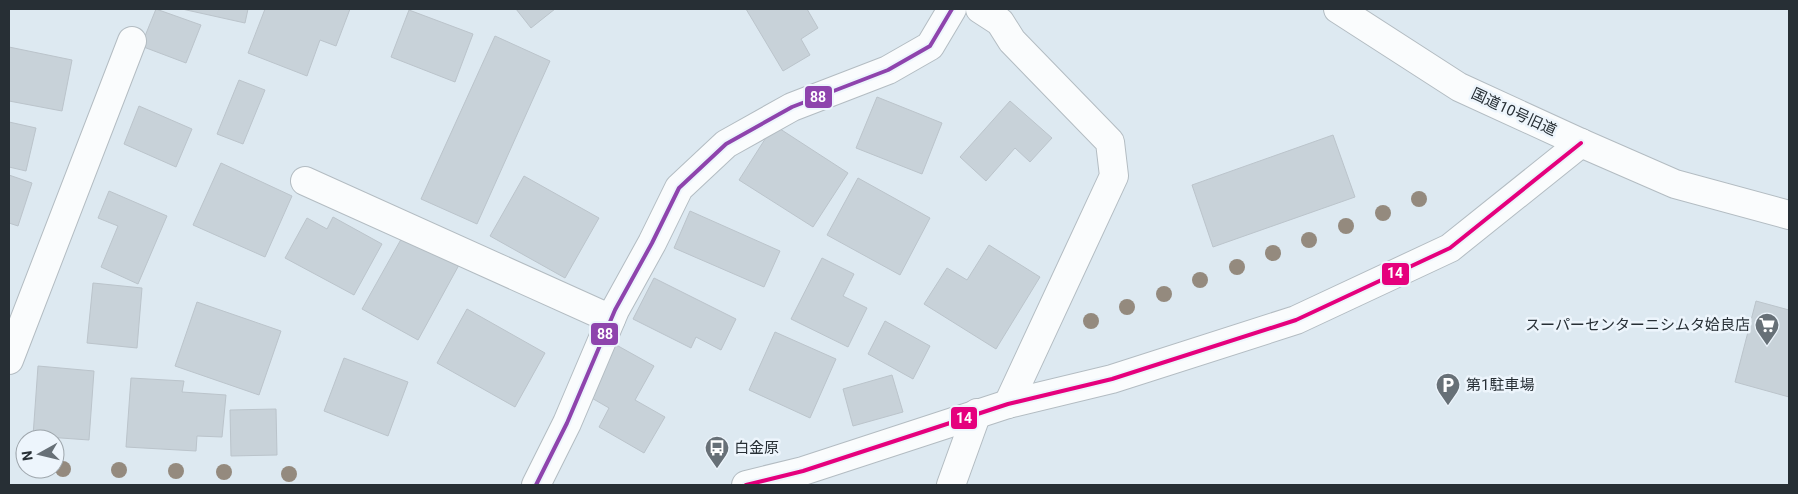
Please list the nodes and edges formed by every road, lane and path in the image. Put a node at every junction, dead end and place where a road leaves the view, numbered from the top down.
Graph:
1 (952, 9) edge
2 (980, 9) edge
3 (1338, 9) edge
4 (132, 40) dead end
5 (1581, 143) junction
6 (305, 181) dead end
7 (1789, 216) edge
8 (611, 319) junction
9 (9, 360) edge
10 (1008, 404) junction
11 (977, 414) junction
12 (536, 485) edge
13 (746, 485) edge
14 (951, 485) edge

1 - 8 street
2 - 10 street
3 - 5 street, 国道10号旧道
4 - 9 street
5 - 7 street, 国道10号旧道
5 - 10 street
6 - 8 street
8 - 12 street
10 - 11 street
11 - 13 street
11 - 14 street

